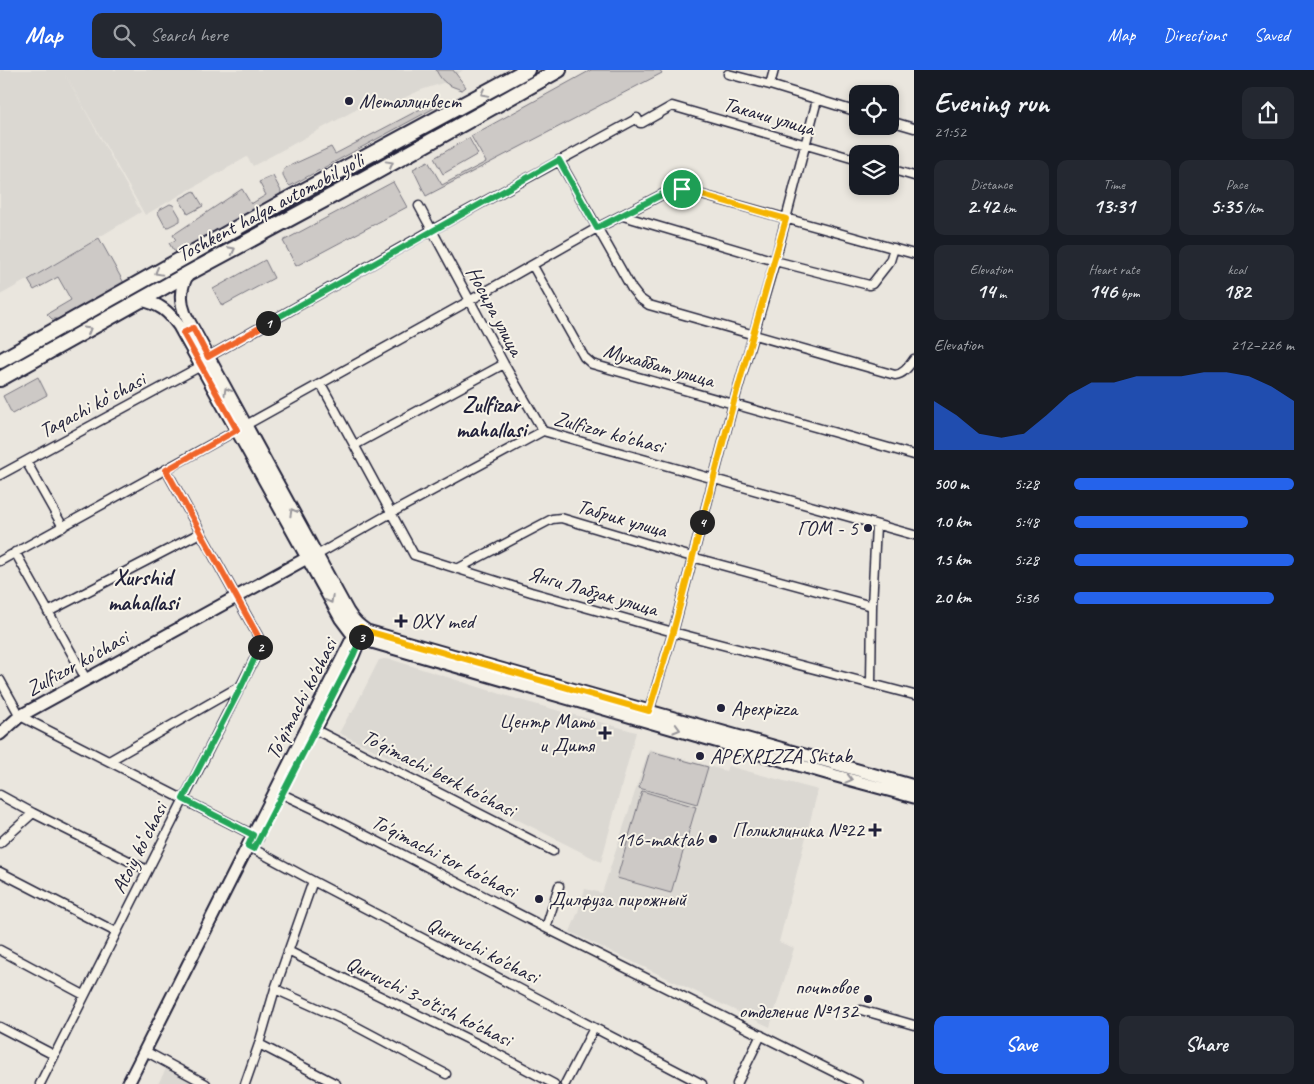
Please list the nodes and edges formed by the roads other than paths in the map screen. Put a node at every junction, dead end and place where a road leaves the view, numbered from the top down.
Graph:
1 (527, 70) edge
2 (559, 70) edge
3 (774, 70) edge
4 (728, 74) dead end
5 (770, 85) junction
6 (817, 100) junction
7 (672, 106) joint
8 (849, 109) edge
9 (899, 124) edge
10 (914, 128) edge
11 (400, 139) junction
12 (805, 145) junction
13 (408, 154) junction
14 (849, 157) edge
15 (559, 160) junction
16 (357, 162) junction
17 (899, 172) edge
18 (914, 176) edge
19 (365, 178) junction
20 (418, 206) dead end
21 (623, 216) junction
22 (786, 219) junction
23 (597, 228) junction
24 (432, 230) junction
25 (894, 248) junction
26 (914, 254) edge
27 (775, 261) junction
28 (533, 266) junction
29 (189, 273) junction
30 (141, 300) junction
31 (470, 301) junction
32 (188, 331) junction
33 (49, 333) junction
34 (754, 334) junction
35 (56, 347) junction
36 (914, 359) edge
37 (0, 361) edge
38 (205, 361) junction
39 (504, 364) junction
40 (0, 379) edge
41 (321, 384) junction
42 (733, 405) junction
43 (241, 428) junction
44 (543, 431) junction
45 (355, 445) junction
46 (914, 455) edge
47 (26, 461) junction
48 (166, 470) junction
49 (0, 475) edge
50 (714, 479) junction
51 (391, 513) junction
52 (876, 524) junction
53 (63, 527) junction
54 (200, 533) junction
55 (914, 535) edge
56 (15, 552) junction
57 (312, 556) junction
58 (692, 557) junction
59 (0, 561) edge
60 (457, 569) junction
61 (236, 597) junction
62 (872, 606) junction
63 (48, 612) junction
64 (673, 632) junction
65 (358, 634) junction
66 (86, 679) junction
67 (0, 680) edge
68 (871, 683) junction
69 (242, 685) junction
70 (914, 695) edge
71 (20, 716) junction
72 (648, 716) junction
73 (312, 728) junction
74 (0, 734) edge
75 (108, 760) junction
76 (914, 786) edge
77 (282, 794) junction
78 (0, 795) edge
79 (914, 797) edge
80 (183, 799) junction
81 (33, 813) junction
82 (256, 837) junction
83 (0, 843) edge
84 (251, 848) junction
85 (553, 851) dead end
86 (147, 870) junction
87 (0, 872) edge
88 (313, 881) junction
89 (559, 886) dead end
90 (546, 928) junction
91 (116, 932) junction
92 (0, 950) edge
93 (288, 951) junction
94 (275, 989) junction
95 (84, 995) junction
96 (862, 1010) dead end
97 (914, 1025) edge
98 (0, 1027) edge
99 (594, 1028) junction
100 (761, 1035) junction
101 (259, 1044) junction
102 (148, 1052) junction
103 (54, 1055) junction
104 (446, 1074) dead end
105 (40, 1084) edge
106 (128, 1084) edge
107 (135, 1084) edge
108 (206, 1084) edge
109 (245, 1084) edge
110 (336, 1084) edge
111 (554, 1084) edge
112 (565, 1084) edge
113 (702, 1084) edge
114 (737, 1084) edge
115 (858, 1084) edge

1 -> 11 highway, Toshkent halqa avtomobil yo'li
2 - 13 highway, Toshkent halqa avtomobil yo'li
3 - 5 street
4 - 5 street, Такачи улица
5 - 6 street, Такачи улица
6 - 8 street, Такачи улица
6 - 12 street
7 - 12 street, Такачи улица
7 - 15 street, Taqachi koʻchasi
9 - 10 street
11 - 13 highway
11 - 16 highway, Toshkent halqa avtomobil yo'li
12 - 14 street, Такачи улица
12 - 22 street
19 -> 13 highway, Toshkent halqa avtomobil yo'li
15 - 23 street
15 - 24 street, Taqachi koʻchasi
16 - 19 highway
16 -> 33 highway, Toshkent halqa avtomobil yo'li
17 - 18 street
29 -> 19 highway, Toshkent halqa avtomobil yo'li
20 - 24 street, Носира улица
21 - 22 street
21 - 23 street
21 - 27 street
22 - 25 street
22 - 27 street
23 - 28 street
23 - 34 street
24 - 31 street, Носира улица
24 - 38 street, Taqachi koʻchasi
25 - 26 street
25 - 27 street
27 - 34 street
28 - 31 street
28 - 42 street, Мухаббат улица
29 - 30 highway, Toshkent halqa avtomobil yo'li
29 - 32 main road
30 - 32 main road
35 -> 30 highway, Toshkent halqa avtomobil yo'li
31 - 39 street, Носира улица
31 - 41 street
32 - 38 main road
33 - 35 highway
33 - 37 highway, Toshkent halqa avtomobil yo'li
34 - 36 street
34 - 42 street
35 - 40 highway, Toshkent halqa avtomobil yo'li
38 - 43 main road
38 - 47 street, Taqachi koʻchasi
39 - 44 street, Носира улица
39 - 45 street
41 - 43 street
41 - 45 street, Янги Лабзак улица
42 - 46 street, Мухаббат улица
42 - 50 street
43 - 48 street
43 - 57 main road
44 - 50 street, Zulfizor ko'chasi
44 - 51 street, Zulfizor ko'chasi
45 - 51 street, Янги Лабзак улица
47 - 49 street, Taqachi koʻchasi
47 - 53 street
48 - 53 street
48 - 54 street, Atoiy koʻchasi
50 - 52 street, Zulfizor ko'chasi
50 - 58 street
51 - 57 street, Zulfizor ko'chasi
51 - 60 street, Янги Лабзак улица
52 - 55 street, Zulfizor ko'chasi
52 - 62 street
53 - 56 street
54 - 61 street, Atoiy koʻchasi
54 - 63 street
56 - 59 street
56 - 63 street
57 - 61 main road, Zulfizor ko'chasi
57 - 65 main road
58 - 60 street, Табрик улица
58 - 62 street, Табрик улица
58 - 64 street
60 - 64 street, Янги Лабзак улица
61 - 66 main road, Zulfizor ko'chasi
61 - 69 street, Atoiy koʻchasi
62 - 68 street
63 - 66 street
64 - 68 street, Янги Лабзак улица
64 - 72 street
65 - 72 main road
65 - 73 main road, To'qimachi ko'chasi
66 - 71 main road, Zulfizor ko'chasi
67 - 71 street
68 - 70 street, Янги Лабзак улица
69 - 75 street
69 - 80 street, Atoiy koʻchasi
71 - 74 main road, Zulfizor ko'chasi
71 - 75 street
72 - 76 main road
72 -> 79 main road
73 - 77 main road, To'qimachi ko'chasi
73 - 82 main road, To'qimachi ko'chasi
73 - 85 street, To'qimachi berk ko'chasi
75 - 80 street
77 - 82 main road, To'qimachi ko'chasi
77 - 90 street, To'qimachi tor ko'chasi
78 - 81 street
80 - 82 street
80 - 86 street, Atoiy koʻchasi
81 - 83 street
81 - 86 street
82 - 84 main road, To'qimachi ko'chasi
84 - 88 street, Quruvchi ko'chasi
84 - 102 main road, To'qimachi ko'chasi
86 - 91 street, Atoiy koʻchasi
87 - 91 street
88 - 93 street
88 - 99 street, Quruvchi ko'chasi
89 - 90 street
90 - 100 street, To'qimachi tor ko'chasi
91 - 95 street, Atoiy koʻchasi
92 - 95 street
93 - 94 street
93 - 111 street, Quruvchi 3-o'tish ko'chasi
94 - 101 street
94 - 104 street
95 - 103 street, Atoiy koʻchasi
96 - 97 street
98 - 103 street
99 - 112 street
99 - 113 street, Quruvchi ko'chasi
100 - 114 street
100 - 115 street, To'qimachi tor ko'chasi
101 - 109 street
101 - 110 street
102 - 106 main road, To'qimachi ko'chasi
102 - 107 main road, To'qimachi ko'chasi
102 - 108 street
103 - 105 street, Atoiy koʻchasi

